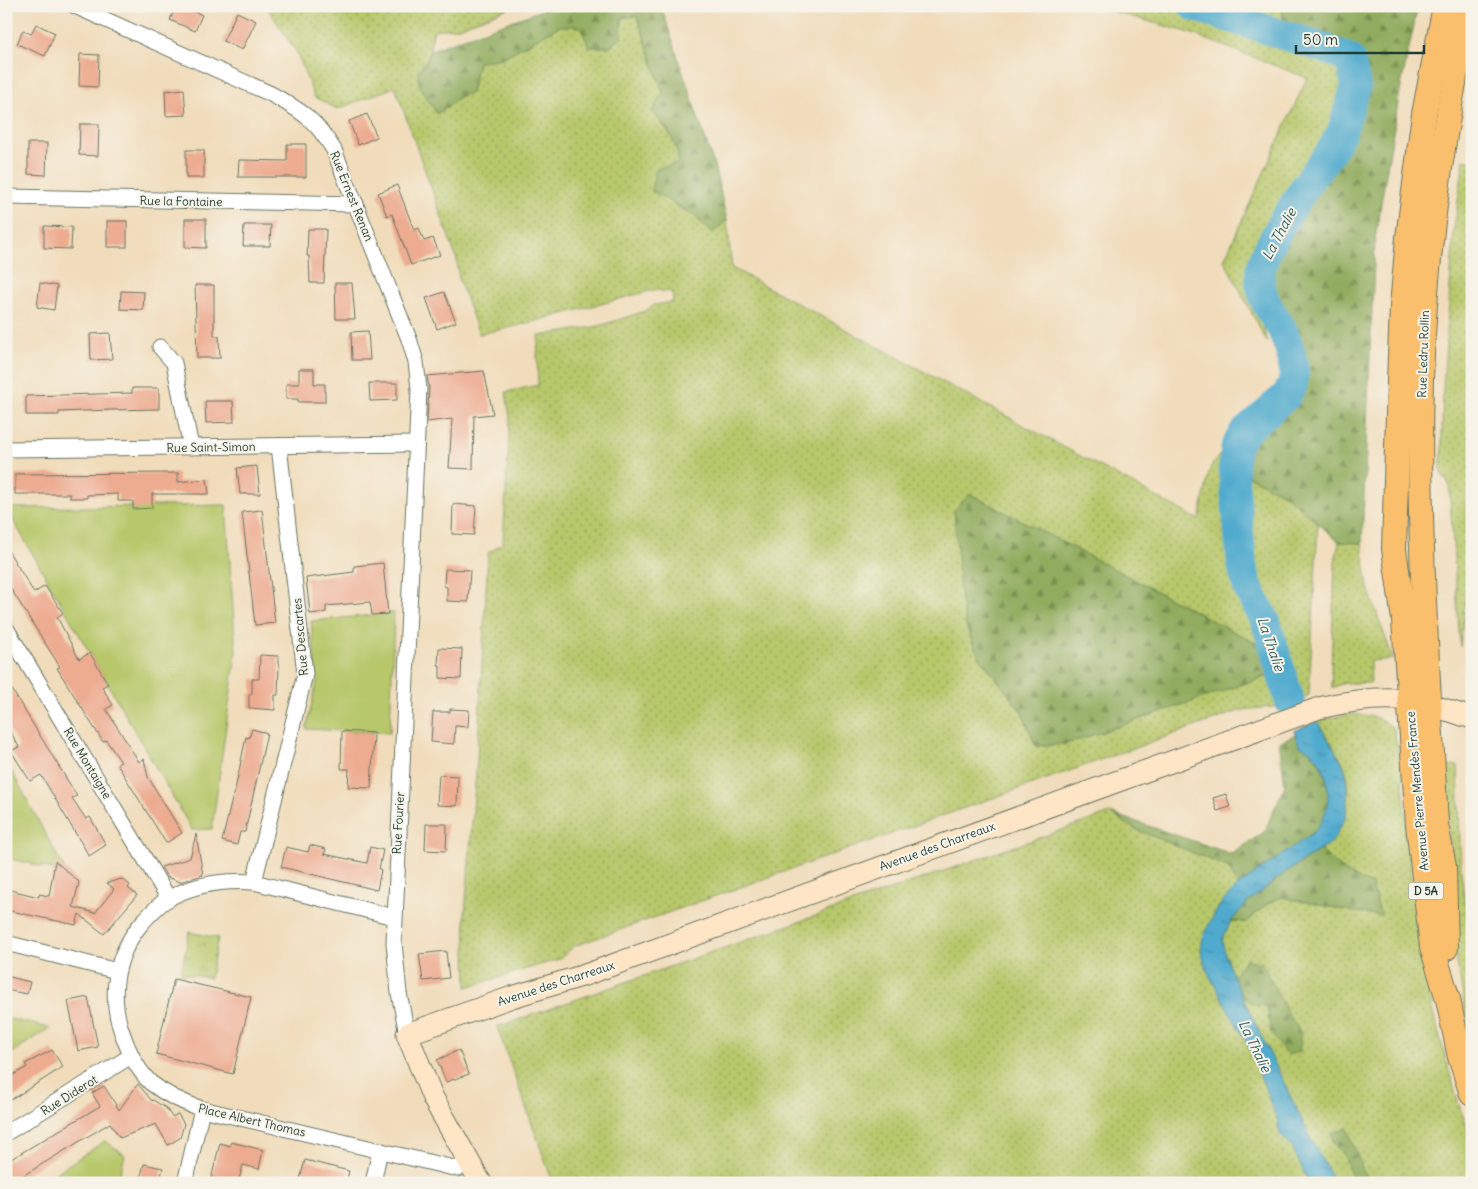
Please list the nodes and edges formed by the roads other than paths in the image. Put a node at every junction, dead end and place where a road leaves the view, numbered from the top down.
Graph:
1 (75, 6) edge
2 (1445, 6) edge
3 (1469, 6) edge
4 (6, 197) edge
5 (356, 204) junction
6 (160, 347) dead end
7 (416, 444) junction
8 (279, 446) junction
9 (191, 447) junction
10 (6, 449) edge
11 (6, 628) edge
12 (1419, 703) junction
13 (1472, 718) edge
14 (254, 882) junction
15 (169, 898) junction
16 (394, 917) junction
17 (6, 943) edge
18 (117, 971) junction
19 (407, 1034) junction
20 (131, 1056) junction
21 (1472, 1094) edge
22 (202, 1109) junction
23 (6, 1133) edge
24 (380, 1150) junction
25 (468, 1162) junction
26 (185, 1183) edge
27 (373, 1183) edge
28 (481, 1183) edge

1 - 5 street, Rue Ernest Renan
2 - 12 main road, Rue Ledru Rollin
3 - 12 main road, Rue Ledru Rollin
4 - 5 street, Rue la Fontaine
5 - 7 street, Rue Ernest Renan
6 - 9 street
7 - 8 street, Rue Saint-Simon
7 - 16 street, Rue Fourier
8 - 9 street, Rue Saint-Simon
8 - 14 street, Rue Descartes
9 - 10 street, Rue Saint-Simon
11 - 15 street, Rue Montaigne
12 - 13 main road, Avenue des Charreaux
12 - 19 main road, Avenue des Charreaux
12 - 21 main road, Avenue Pierre Mendès France / D 5A
14 - 15 street, Place Albert Thomas
14 - 16 street, Place Albert Thomas
15 - 18 street, Place Albert Thomas
16 - 19 street, Rue Fourier
17 - 18 street
18 - 20 street, Place Albert Thomas
19 - 25 main road, Rue Fourier
20 - 22 street, Place Albert Thomas
20 - 23 street, Rue Diderot
22 - 24 street, Place Albert Thomas
22 - 26 street
24 - 25 street, Place Albert Thomas
24 - 27 street
25 - 28 main road, Rue Fourier

